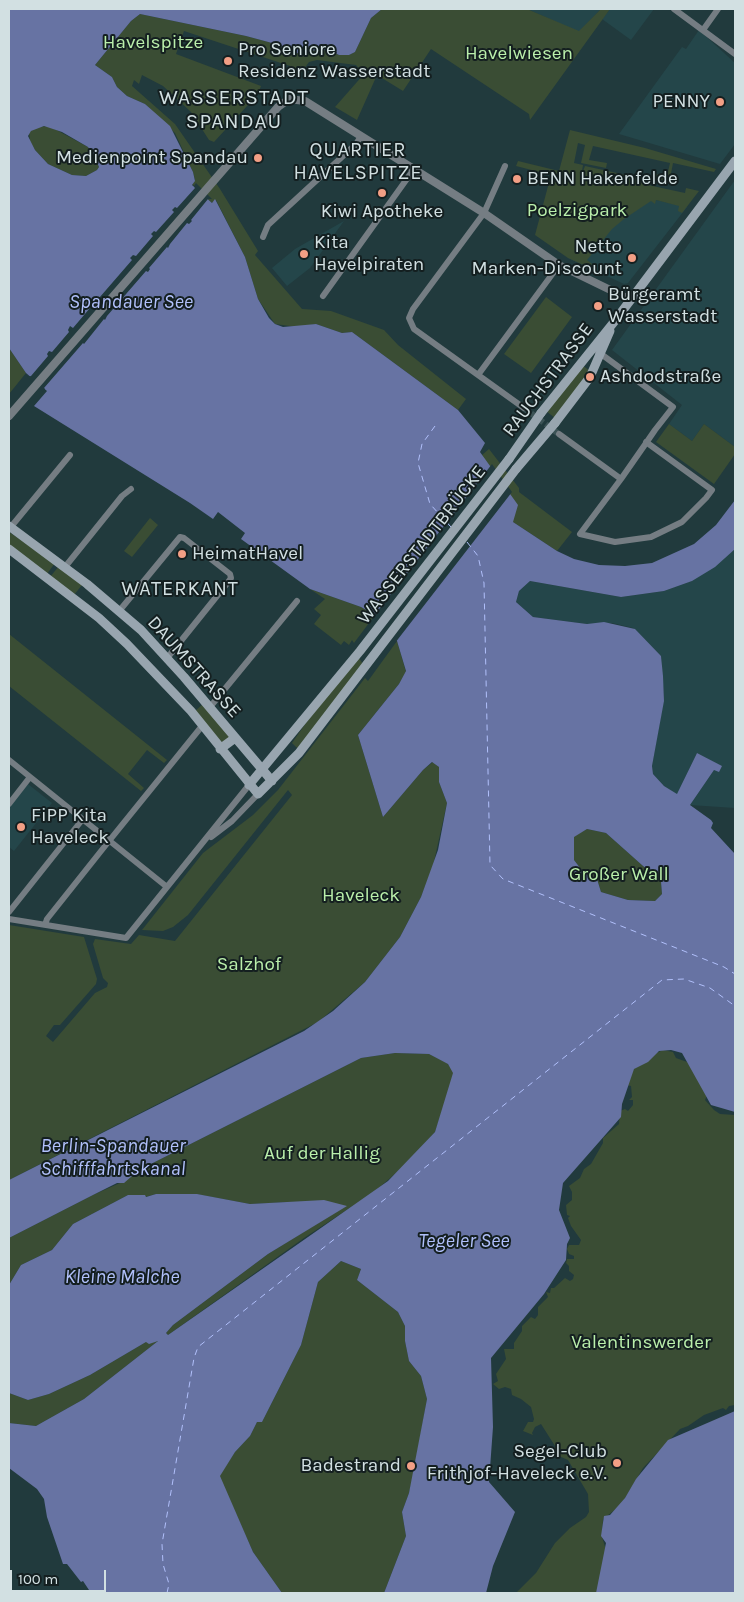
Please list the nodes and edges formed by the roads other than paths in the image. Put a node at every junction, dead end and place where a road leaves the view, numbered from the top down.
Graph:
1 (674, 9) edge
2 (718, 9) edge
3 (703, 30) junction
4 (735, 54) edge
5 (361, 136) junction
6 (735, 161) edge
7 (505, 166) dead end
8 (414, 170) junction
9 (484, 212) junction
10 (262, 237) dead end
11 (559, 265) junction
12 (323, 296) dead end
13 (631, 300) junction
14 (614, 322) junction
15 (592, 347) junction
16 (600, 354) junction
17 (478, 375) junction
18 (524, 408) tunnel mouth
19 (9, 416) edge
20 (559, 434) tunnel mouth
21 (646, 442) junction
22 (70, 455) dead end
23 (509, 459) joint
24 (516, 469) joint
25 (621, 479) junction
26 (131, 489) dead end
27 (10, 527) edge
28 (9, 549) edge
29 (66, 567) junction
30 (297, 602) dead end
31 (120, 610) junction
32 (168, 657) junction
33 (210, 707) junction
34 (202, 726) junction
35 (235, 738) junction
36 (220, 749) junction
37 (9, 760) edge
38 (263, 770) junction
39 (30, 777) junction
40 (272, 781) junction
41 (249, 785) junction
42 (258, 794) junction
43 (9, 804) edge
44 (82, 820) junction
45 (109, 841) junction
46 (202, 844) junction
47 (167, 887) junction
48 (9, 912) edge
49 (9, 920) edge
50 (46, 925) junction

1 - 3 street
2 - 3 street
3 - 4 street
5 - 8 street
5 - 10 street
5 - 19 street
6 - 13 main road, RAUCHSTRASSE
7 - 9 street
8 - 9 street
8 - 12 street
9 - 11 street
9 - 17 street
11 - 13 street
11 - 17 street
13 - 14 main road, RAUCHSTRASSE
14 - 15 main road, RAUCHSTRASSE
14 - 16 main road, RAUCHSTRASSE
15 - 16 street
15 - 23 main road, RAUCHSTRASSE, bridge
16 - 21 street
16 - 24 main road, RAUCHSTRASSE, bridge
17 - 18 street
20 - 25 street
21 - 25 street
21 - 25 street
22 - 27 street
23 - 38 main road, WASSERSTADTBRÜCKE
24 - 40 main road, WASSERSTADTBRÜCKE
26 - 29 street
27 - 29 main road, DAUMSTRASSE
28 - 34 main road, DAUMSTRASSE
29 - 31 main road, DAUMSTRASSE
30 - 33 street
31 - 32 main road, DAUMSTRASSE
31 - 32 street
32 - 33 main road, DAUMSTRASSE
33 - 35 main road, DAUMSTRASSE
34 - 36 main road, DAUMSTRASSE
34 - 45 street
35 - 36 main road, DAUMSTRASSE
35 - 38 main road, DAUMSTRASSE
36 - 41 main road, DAUMSTRASSE
37 - 39 street
38 - 40 main road, DAUMSTRASSE
38 - 41 main road
39 - 43 street
39 - 44 street
40 - 42 main road
41 - 42 main road, DAUMSTRASSE
41 - 46 street
42 - 46 street
44 - 45 street
44 - 48 street
45 - 47 street
45 - 50 street
46 - 47 street
47 - 50 street
49 - 50 street

